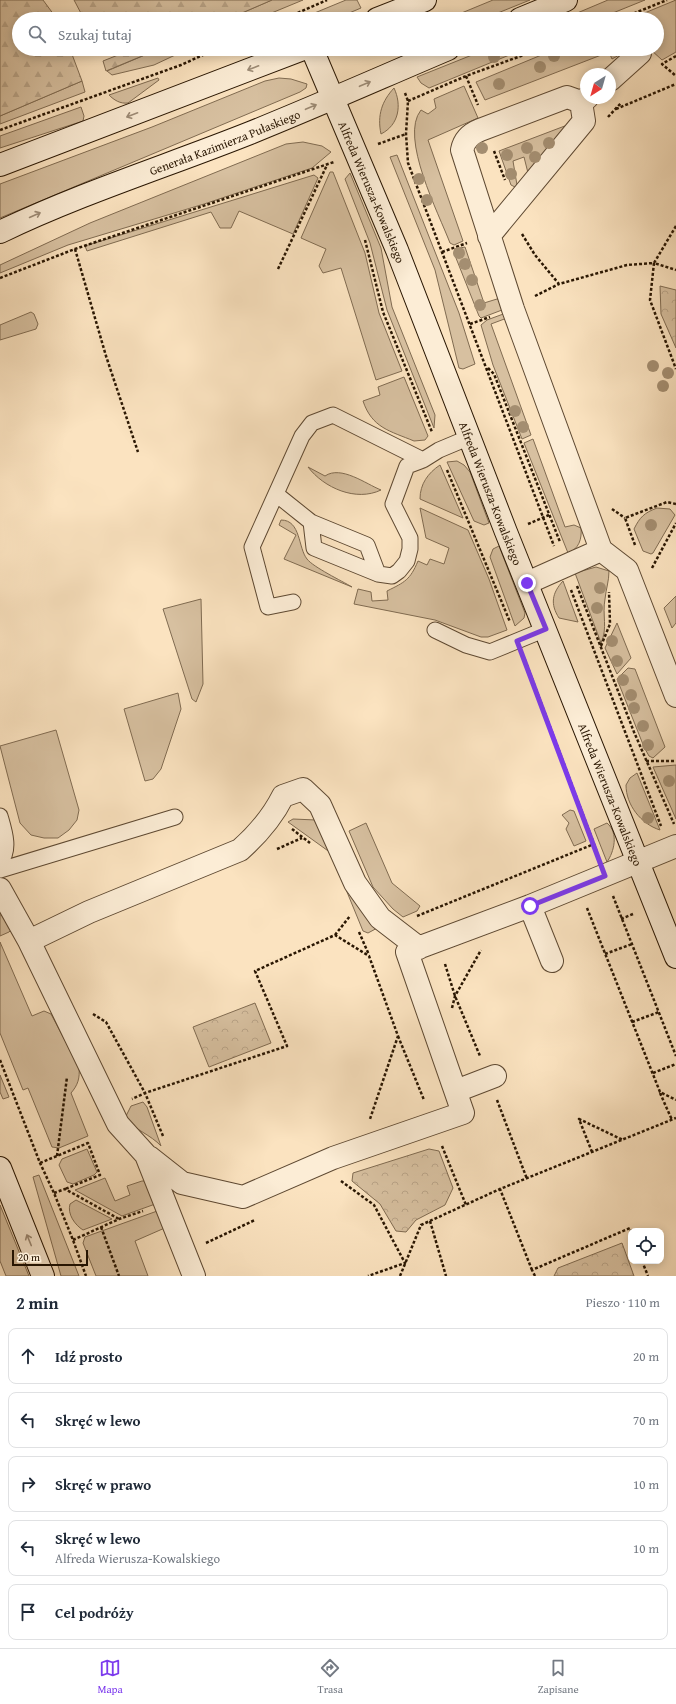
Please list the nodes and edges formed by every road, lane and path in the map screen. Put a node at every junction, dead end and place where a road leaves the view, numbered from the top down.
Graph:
1 (327, 0) edge
2 (426, 0) edge
3 (566, 0) edge
4 (667, 0) edge
5 (300, 12) edge
6 (395, 12) edge
7 (537, 12) edge
8 (637, 12) edge
9 (201, 56) edge
10 (285, 56) edge
11 (315, 56) edge
12 (431, 56) edge
13 (521, 56) edge
14 (676, 56) edge
15 (651, 59) junction
16 (662, 64) junction
17 (466, 76) junction
18 (676, 76) edge
19 (616, 77) edge
20 (676, 84) edge
21 (332, 98) junction
22 (625, 98) dead end
23 (580, 99) edge
24 (584, 104) edge
25 (614, 110) junction
26 (606, 118) dead end
27 (486, 128) junction
28 (0, 130) edge
29 (0, 165) edge
30 (327, 165) junction
31 (337, 169) dead end
32 (516, 201) junction
33 (676, 226) edge
34 (0, 232) edge
35 (521, 232) dead end
36 (363, 236) dead end
37 (489, 236) junction
38 (465, 244) dead end
39 (75, 249) junction
40 (442, 252) junction
41 (654, 263) junction
42 (278, 269) dead end
43 (676, 270) edge
44 (0, 278) edge
45 (559, 284) junction
46 (529, 299) dead end
47 (486, 366) junction
48 (676, 369) edge
49 (470, 437) junction
50 (439, 450) junction
51 (138, 452) dead end
52 (423, 460) junction
53 (276, 494) junction
54 (311, 522) junction
55 (676, 523) edge
56 (607, 555) junction
57 (566, 566) junction
58 (651, 571) dead end
59 (378, 574) junction
60 (527, 583) junction
61 (293, 602) dead end
62 (546, 629) junction
63 (435, 630) dead end
64 (517, 641) junction
65 (601, 647) junction
66 (676, 696) edge
67 (646, 761) junction
68 (676, 761) edge
69 (0, 816) edge
70 (175, 817) dead end
71 (676, 828) edge
72 (302, 838) dead end
73 (594, 844) junction
74 (673, 847) edge
75 (274, 850) dead end
76 (638, 860) junction
77 (0, 862) edge
78 (0, 870) edge
79 (605, 876) junction
80 (578, 887) junction
81 (0, 889) edge
82 (530, 906) junction
83 (351, 914) dead end
84 (486, 924) junction
85 (393, 927) junction
86 (336, 935) junction
87 (29, 941) junction
88 (362, 941) dead end
89 (632, 944) junction
90 (419, 948) junction
91 (605, 954) junction
92 (676, 957) edge
93 (552, 961) dead end
94 (452, 1010) dead end
95 (86, 1011) dead end
96 (659, 1012) junction
97 (632, 1022) junction
98 (676, 1056) edge
99 (0, 1060) edge
100 (676, 1064) edge
101 (67, 1073) dead end
102 (653, 1074) junction
103 (496, 1076) dead end
104 (456, 1091) junction
105 (660, 1092) junction
106 (145, 1093) junction
107 (676, 1100) edge
108 (110, 1109) junction
109 (676, 1118) edge
110 (672, 1120) junction
111 (370, 1122) dead end
112 (164, 1140) dead end
113 (622, 1140) junction
114 (592, 1152) junction
115 (146, 1155) junction
116 (58, 1156) junction
117 (333, 1158) junction
118 (40, 1163) junction
119 (0, 1168) edge
120 (340, 1181) junction
121 (333, 1184) dead end
122 (65, 1189) junction
123 (500, 1190) junction
124 (54, 1193) junction
125 (167, 1204) junction
126 (261, 1217) dead end
127 (119, 1219) junction
128 (430, 1220) junction
129 (101, 1227) junction
130 (628, 1229) edge
131 (73, 1240) junction
132 (185, 1252) junction
133 (405, 1262) junction
134 (643, 1264) edge
135 (532, 1270) junction
136 (43, 1276) edge
137 (86, 1276) edge
138 (119, 1276) edge
139 (194, 1276) edge
140 (368, 1276) edge
141 (400, 1276) edge
142 (446, 1276) edge
143 (535, 1276) edge
144 (648, 1276) edge

1 - 5 path
2 - 6 street
3 - 7 street
4 - 8 path
9 - 28 path
10 -> 29 street
11 - 21 street, Alfreda Wierusza-Kowalskiego
21 -> 12 street, Generała Kazimierza Pułaskiego
13 - 17 path
14 - 16 path
15 - 16 path
15 - 16 path
15 - 19 street
16 - 18 path
17 - 27 path
17 - 40 path
20 - 25 path
34 -> 21 street, Generała Kazimierza Pułaskiego
21 - 49 street, Alfreda Wierusza-Kowalskiego
22 - 25 path
23 - 27 street
24 - 32 street
25 - 26 path
27 - 32 path
27 - 37 street
30 - 31 path
30 - 39 path
30 - 42 path
32 - 37 street
33 - 41 path
35 - 45 path
36 - 50 path
37 - 56 street
38 - 40 path
39 - 44 path
39 - 51 path
40 - 47 path
41 - 43 path
41 - 45 path
41 - 48 path
45 - 46 path
47 - 57 path
47 - 57 path
49 - 50 lane
49 - 60 street, Alfreda Wierusza-Kowalskiego
50 - 52 lane
50 - 64 path
52 - 53 lane
52 - 59 lane
53 - 54 lane
53 - 61 lane
54 - 59 lane
54 - 59 lane
55 - 58 path
56 - 57 street
56 - 65 path
56 - 66 street
57 - 60 street
57 - 65 path
57 - 74 path
60 - 62 street, Alfreda Wierusza-Kowalskiego
62 - 64 lane
62 - 76 street, Alfreda Wierusza-Kowalskiego
63 - 64 lane
64 - 73 path
65 - 67 path
67 - 68 path
67 - 71 path
69 - 77 lane
70 - 78 lane
72 - 75 path
73 - 79 path
73 - 85 path
74 - 76 street
76 - 79 street
76 - 92 street, Alfreda Wierusza-Kowalskiego
79 - 80 street
79 - 89 path
80 - 82 street
80 - 91 path
81 - 87 street
82 - 84 street
82 - 93 street
83 - 86 path
84 - 90 street
84 - 94 path
85 - 87 street
85 - 88 path
85 - 90 street
86 - 106 path
86 - 111 path
87 - 108 street
89 - 91 path
89 - 96 path
90 - 104 street
91 - 97 path
95 - 106 path
96 - 97 path
96 - 98 path
97 - 102 path
99 - 118 path
100 - 102 path
101 - 116 path
102 - 105 path
103 - 104 street
104 - 117 street
105 - 107 path
105 - 110 path
106 - 108 path
106 - 112 path
108 - 115 street
109 - 110 path
110 - 113 path
113 - 114 path
113 - 114 path
114 - 123 path
115 - 117 street
115 - 125 street
116 - 118 path
116 - 122 path
117 - 120 path
118 - 124 path
136 -> 119 street
120 - 121 path
120 - 133 path
122 - 124 path
122 - 127 path
123 - 128 path
123 - 135 path
124 - 131 path
125 - 127 path
125 - 132 street
126 - 132 path
127 - 129 path
128 - 133 path
128 - 142 path
129 - 131 path
129 - 138 path
130 - 135 path
131 - 137 path
132 - 139 street
133 - 140 path
133 - 141 path
134 - 144 path
135 - 143 path

